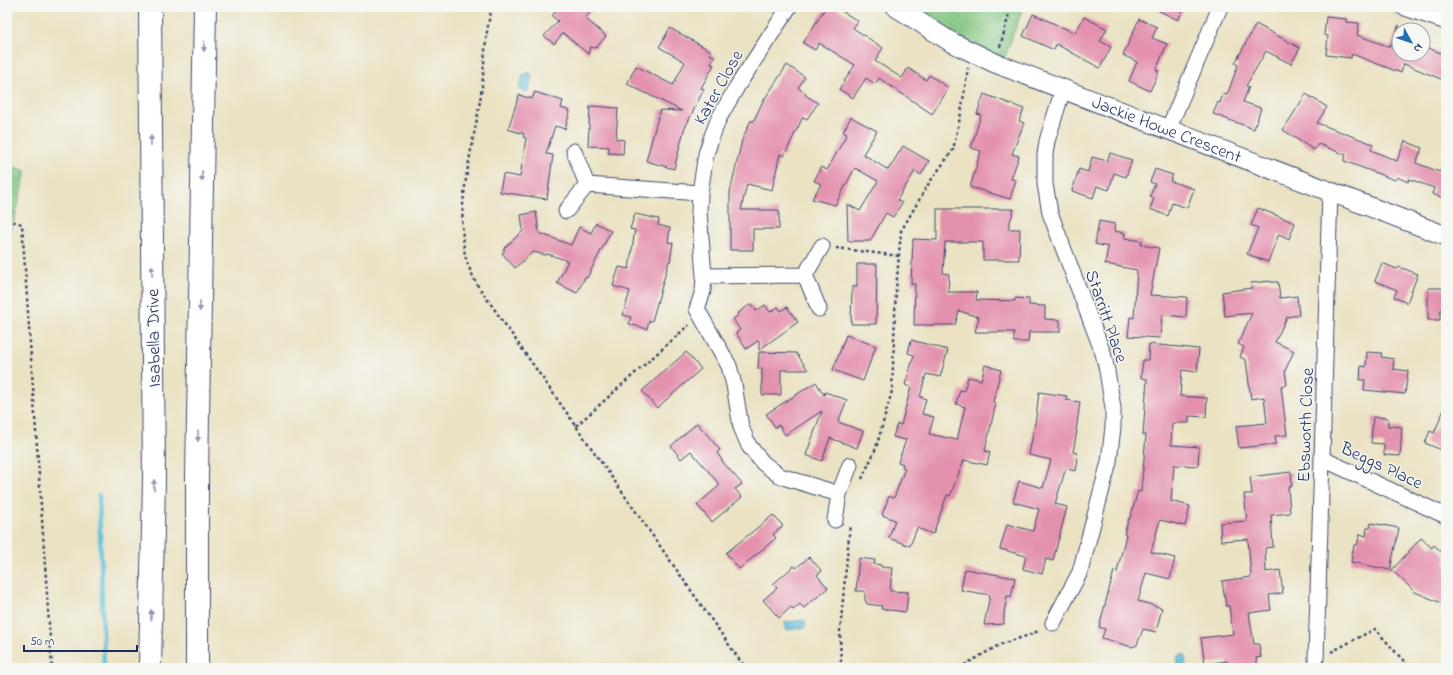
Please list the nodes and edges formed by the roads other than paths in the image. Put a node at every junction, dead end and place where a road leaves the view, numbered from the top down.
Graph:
1 (150, 7) edge
2 (205, 7) edge
3 (789, 7) edge
4 (1220, 7) edge
5 (1402, 7) edge
6 (898, 8) edge
7 (1446, 22) edge
8 (1063, 89) junction
9 (1168, 130) junction
10 (574, 151) dead end
11 (587, 185) junction
12 (1330, 192) junction
13 (700, 193) junction
14 (566, 212) dead end
15 (1446, 236) edge
16 (822, 246) road end
17 (704, 276) junction
18 (805, 276) junction
19 (819, 309) dead end
20 (1323, 459) junction
21 (850, 465) dead end
22 (839, 494) junction
23 (1446, 516) edge
24 (842, 522) road end
25 (1053, 623) road end
26 (1316, 659) road end
27 (150, 668) edge
28 (197, 668) edge

27 -> 1 main road, Isabella Drive
2 -> 28 main road
3 - 13 street, Kater Close
4 - 9 street
5 - 7 street
6 - 8 street, Jackie Howe Crescent
8 - 9 street, Jackie Howe Crescent
8 - 25 street, Starritt Place
9 - 12 street, Jackie Howe Crescent
10 - 11 street
11 - 13 street
11 - 14 street
12 - 15 street, Jackie Howe Crescent
12 - 20 street, Ebsworth Close
13 - 17 street, Kater Close
16 - 18 street
17 - 18 street
17 - 22 street, Kater Close
18 - 19 street
20 - 23 street, Beggs Place
20 - 26 street, Ebsworth Close
21 - 22 street
22 - 24 street

